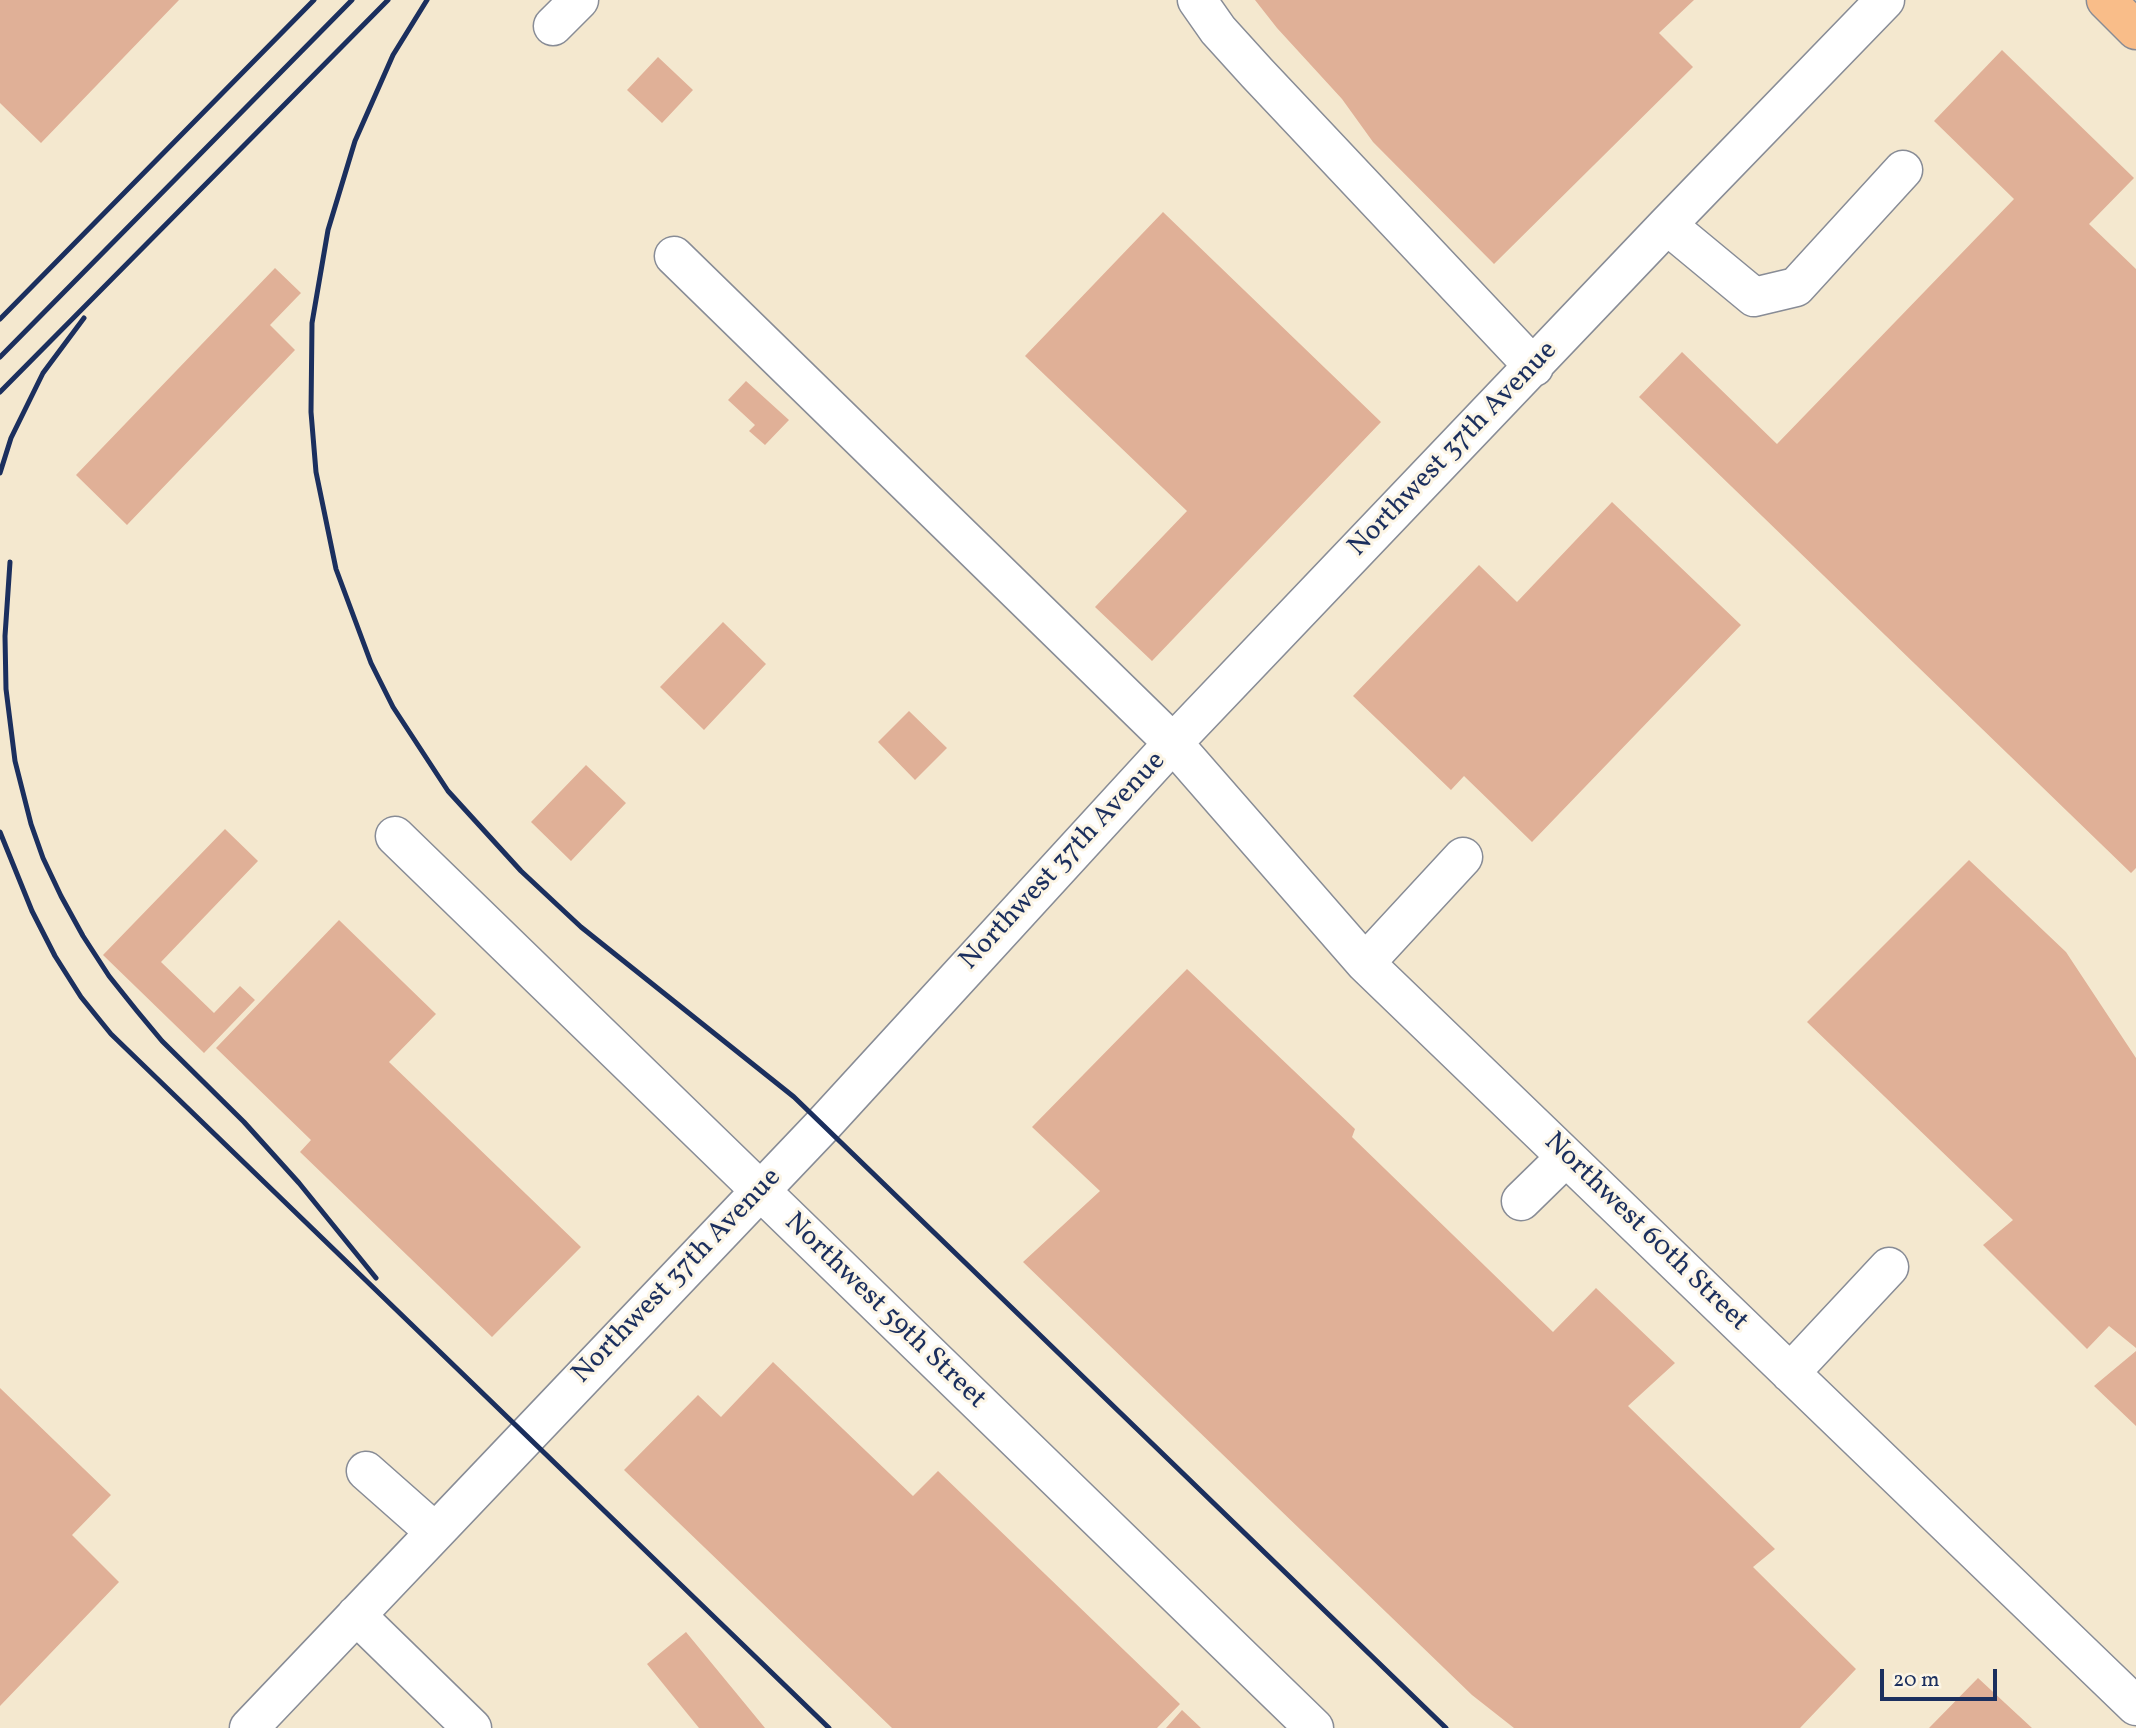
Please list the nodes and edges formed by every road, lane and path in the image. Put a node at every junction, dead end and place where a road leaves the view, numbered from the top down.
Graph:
1 (1197, 0) edge
2 (1885, 0) edge
3 (2106, 0) edge
4 (2136, 30) edge
5 (1903, 170) dead end
6 (1667, 225) junction
7 (674, 256) dead end
8 (1534, 367) junction
9 (1173, 743) junction
10 (395, 836) dead end
11 (1463, 857) dead end
12 (1365, 963) junction
13 (1566, 1157) junction
14 (760, 1191) junction
15 (1521, 1201) dead end
16 (1889, 1267) dead end
17 (1790, 1373) junction
18 (366, 1471) dead end
19 (435, 1532) junction
20 (356, 1615) junction
21 (2136, 1706) edge
22 (249, 1728) edge
23 (472, 1728) edge
24 (1314, 1728) edge

1 - 8 street
2 - 6 street, Northwest 37th Avenue
3 - 4 main road
5 - 6 street
6 - 8 street, Northwest 37th Avenue
7 - 9 street, Northwest 60th Street
8 - 9 street, Northwest 37th Avenue
9 - 12 street, Northwest 60th Street
9 - 14 street, Northwest 37th Avenue
10 - 14 street, Northwest 59th Street
11 - 12 street
12 - 13 street, Northwest 60th Street
13 - 15 street
13 - 17 street, Northwest 60th Street
14 - 19 street, Northwest 37th Avenue
14 - 24 street, Northwest 59th Street
16 - 17 street
17 - 21 street, Northwest 60th Street
18 - 19 street
19 - 20 street, Northwest 37th Avenue
20 - 22 street, Northwest 37th Avenue
20 - 23 street

